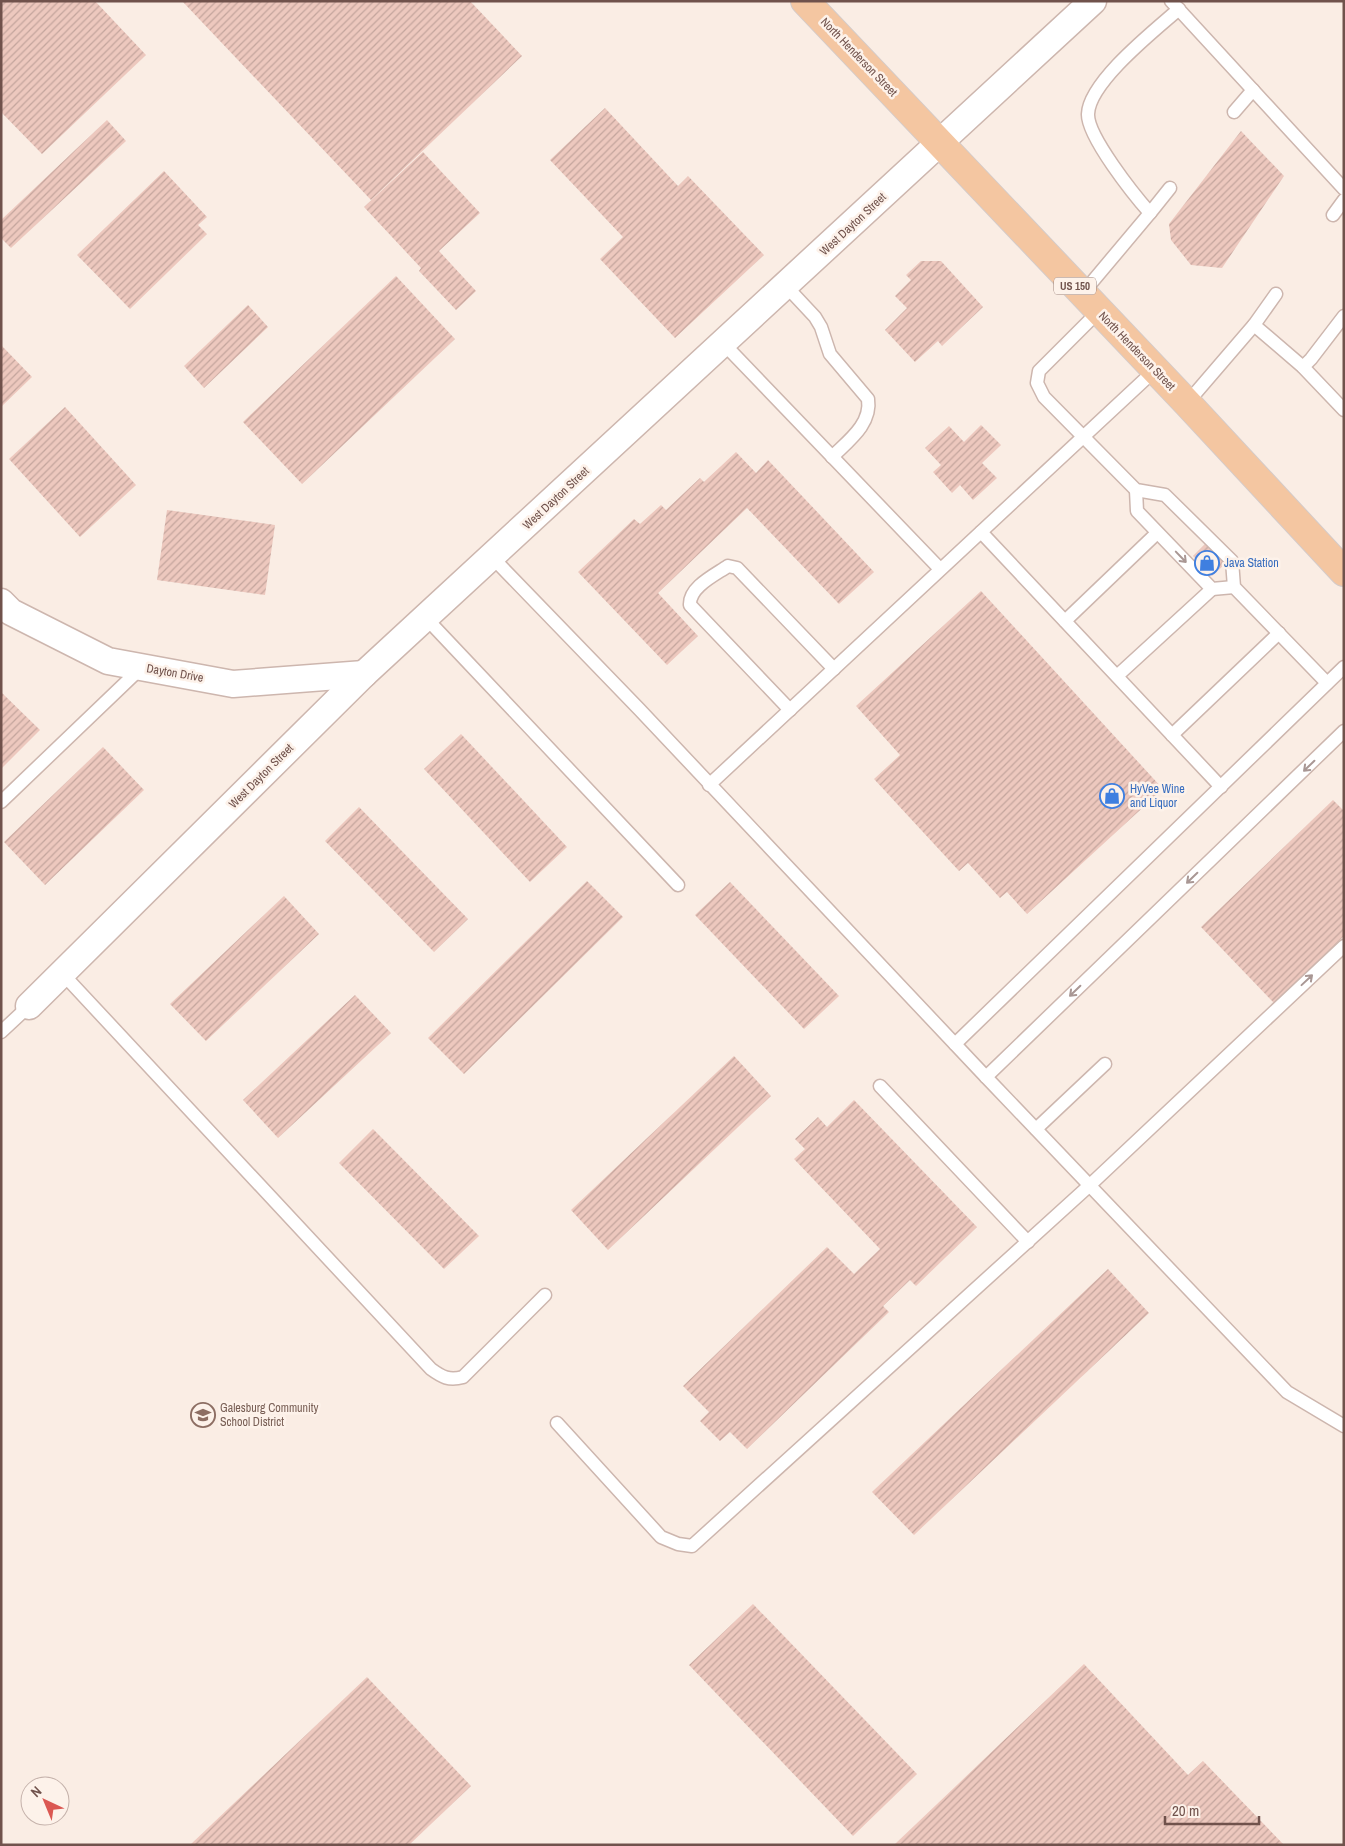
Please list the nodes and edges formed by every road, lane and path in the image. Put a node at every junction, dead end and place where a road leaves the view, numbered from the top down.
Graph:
1 (805, 1) edge
2 (1093, 1) edge
3 (1175, 5) edge
4 (1253, 90) junction
5 (1234, 112) dead end
6 (941, 143) junction
7 (1170, 188) dead end
8 (1344, 189) edge
9 (1344, 200) edge
10 (1150, 213) junction
11 (1333, 215) dead end
12 (786, 286) junction
13 (1276, 294) dead end
14 (1091, 303) junction
15 (1344, 316) edge
16 (1254, 325) junction
17 (724, 343) junction
18 (1303, 367) junction
19 (1155, 370) junction
20 (1187, 403) junction
21 (1344, 410) edge
22 (1082, 437) junction
23 (832, 457) junction
24 (1136, 490) junction
25 (981, 532) junction
26 (1157, 533) junction
27 (492, 556) junction
28 (940, 569) junction
29 (1344, 572) edge
30 (1234, 587) junction
31 (1212, 588) junction
32 (1, 602) edge
33 (425, 617) junction
34 (1065, 621) junction
35 (1278, 633) junction
36 (142, 667) junction
37 (1344, 667) edge
38 (834, 669) junction
39 (364, 674) junction
40 (1117, 676) junction
41 (1327, 683) junction
42 (790, 710) junction
43 (1344, 731) edge
44 (1172, 735) junction
45 (709, 785) junction
46 (1220, 786) junction
47 (1, 802) edge
48 (678, 885) dead end
49 (1344, 946) edge
50 (62, 973) junction
51 (29, 1006) joint
52 (1, 1032) edge
53 (955, 1044) junction
54 (1105, 1064) dead end
55 (986, 1077) junction
56 (880, 1086) dead end
57 (1036, 1129) junction
58 (1090, 1185) junction
59 (1028, 1242) junction
60 (544, 1295) dead end
61 (557, 1423) dead end
62 (1344, 1426) edge

1 - 6 main road, North Henderson Street / US 150
2 - 6 street, West Dayton Street
3 - 4 lane
3 - 10 lane
4 - 5 lane
4 - 8 lane
6 - 12 street, West Dayton Street
6 - 14 main road, North Henderson Street / US 150
7 - 10 lane
9 - 11 lane
10 - 14 lane
12 - 17 street, West Dayton Street
12 - 23 lane
13 - 16 lane
14 - 19 main road, North Henderson Street / US 150
14 - 22 lane
15 - 18 lane
16 - 18 lane
16 - 20 lane
17 - 23 lane
17 - 27 street, West Dayton Street
18 - 21 lane
19 - 20 main road, North Henderson Street / US 150
19 - 22 lane
20 - 29 main road, North Henderson Street / US 150
22 - 24 lane
22 - 25 lane
23 - 28 lane
24 - 26 lane
24 - 30 lane
25 - 28 lane
25 - 34 lane
26 -> 31 lane
26 - 34 lane
27 - 33 street, West Dayton Street
27 - 45 lane
28 - 38 lane
30 - 31 lane
30 - 35 lane
31 - 40 lane
32 - 36 street, Dayton Drive
33 - 39 street, West Dayton Street
33 - 48 lane
34 - 40 lane
35 - 41 lane
35 - 44 lane
36 - 39 street, Dayton Drive
36 - 47 lane
37 - 41 lane
38 - 42 lane
38 - 42 lane
39 - 50 street, West Dayton Street
40 - 44 lane
41 - 46 lane
42 - 45 lane
43 -> 55 lane
44 - 46 lane
45 - 53 lane
46 - 53 lane
58 -> 49 lane
50 - 51 street, West Dayton Street
50 - 60 lane
51 - 52 lane
53 - 55 lane
54 - 57 lane
55 - 57 lane
56 - 59 lane
57 - 58 lane
58 - 59 lane
58 - 62 lane
59 - 61 lane

